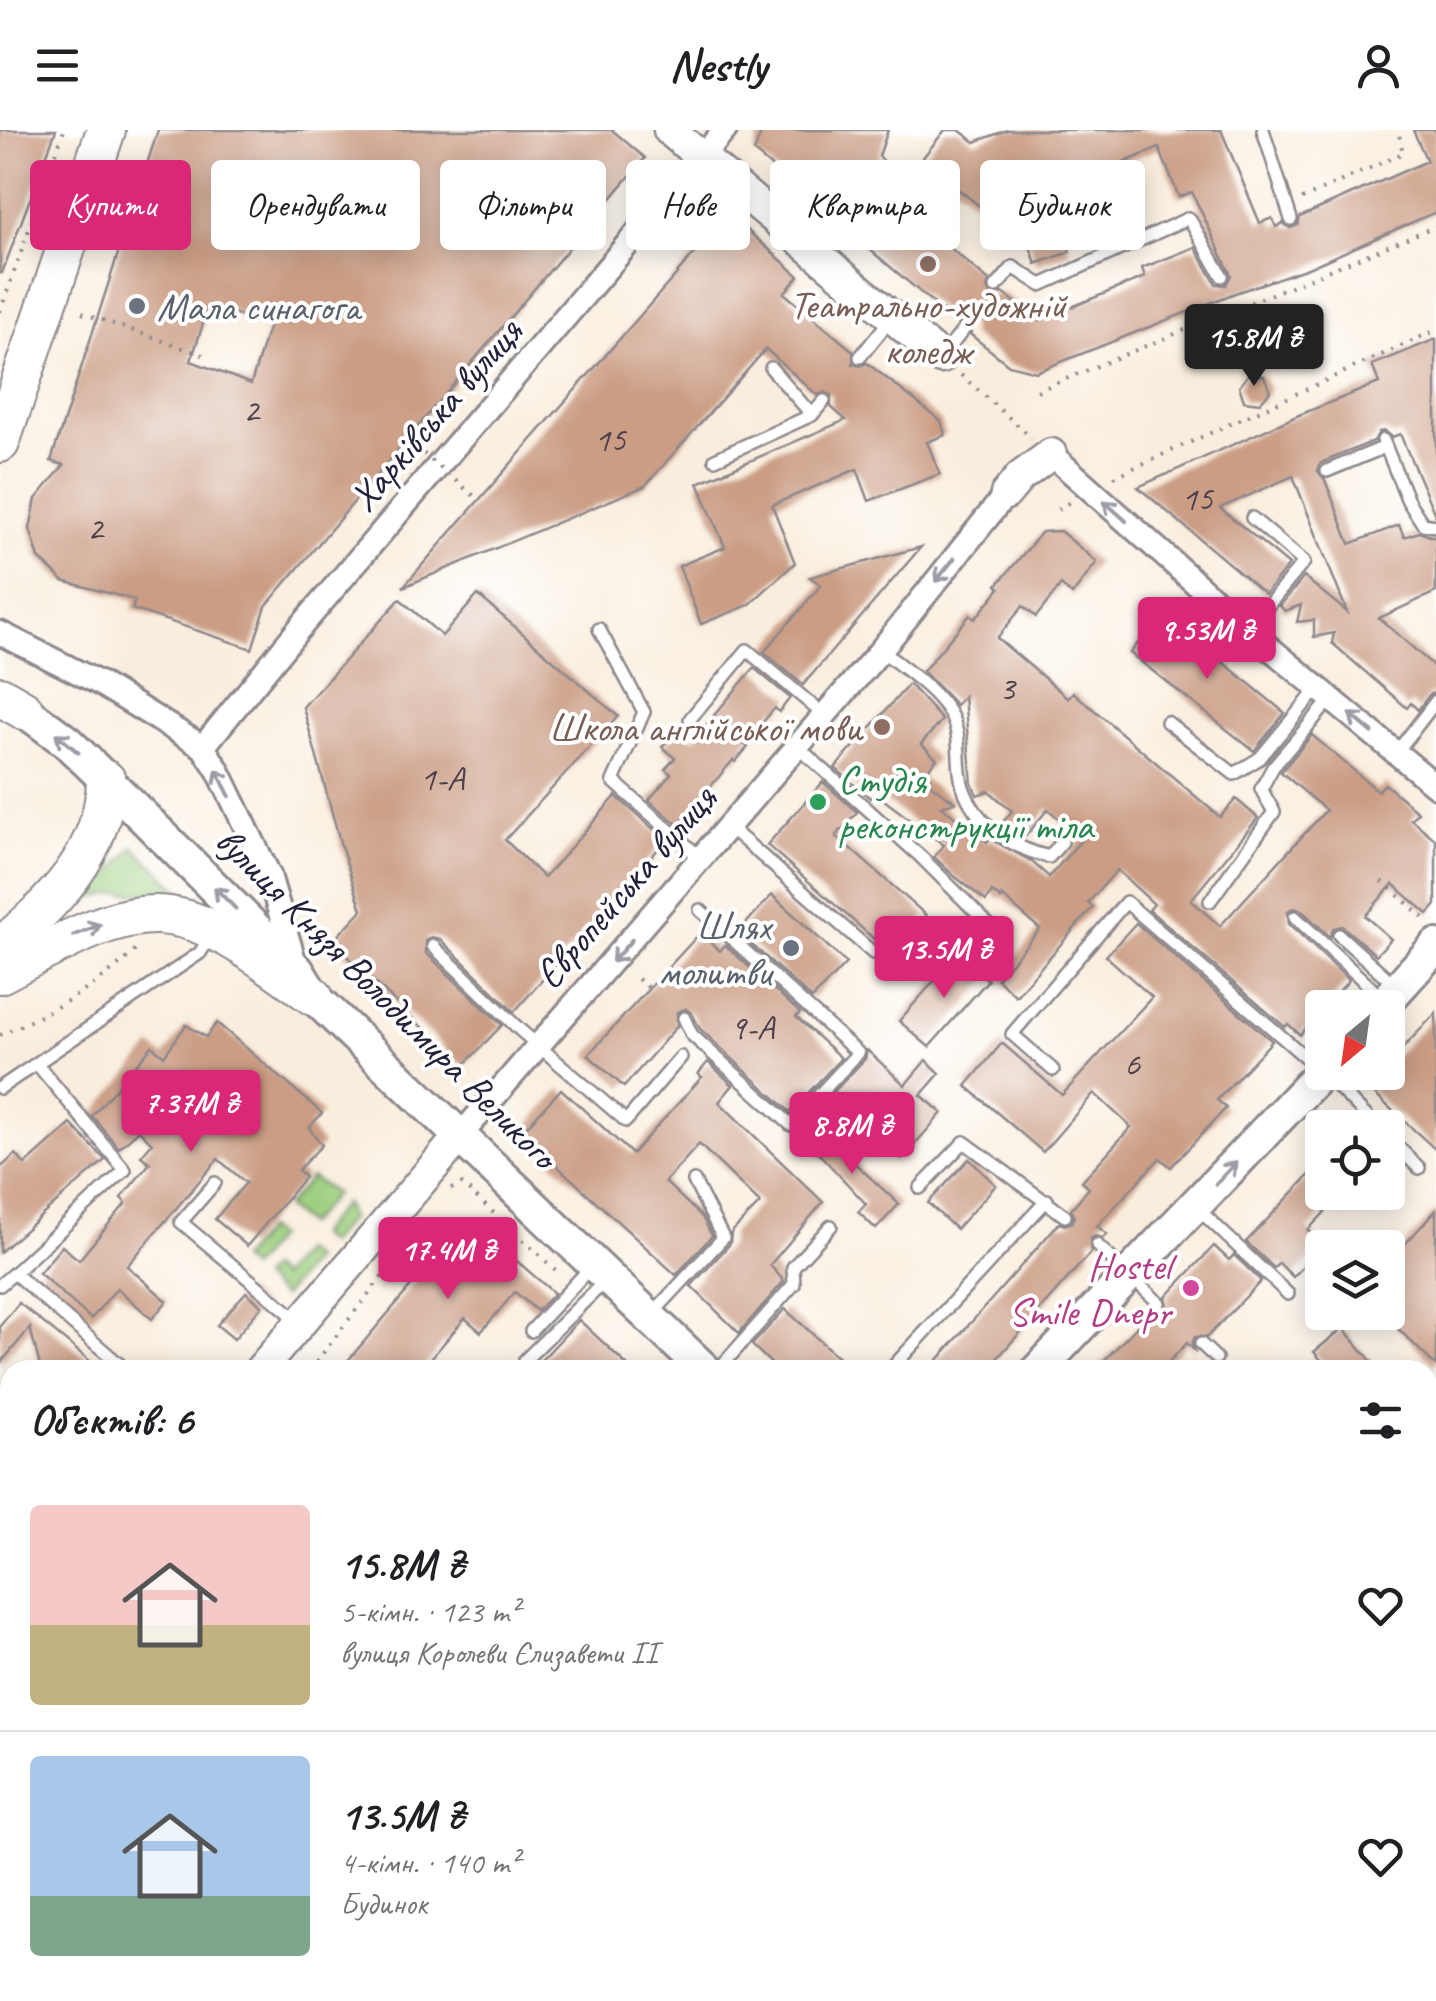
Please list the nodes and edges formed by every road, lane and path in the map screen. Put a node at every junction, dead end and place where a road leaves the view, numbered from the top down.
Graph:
1 (64, 130) edge
2 (106, 130) edge
3 (669, 130) edge
4 (725, 130) edge
5 (1278, 130) edge
6 (1398, 130) edge
7 (1264, 134) edge
8 (702, 158) junction
9 (1288, 206) junction
10 (1291, 219) dead end
11 (1436, 226) edge
12 (1222, 276) dead end
13 (996, 287) dead end
14 (0, 312) edge
15 (82, 314) dead end
16 (893, 316) junction
17 (964, 328) dead end
18 (1436, 330) edge
19 (203, 354) dead end
20 (860, 357) dead end
21 (941, 358) junction
22 (771, 368) dead end
23 (1037, 391) dead end
24 (824, 400) dead end
25 (812, 416) junction
26 (407, 440) dead end
27 (0, 442) edge
28 (1050, 454) junction
29 (715, 458) dead end
30 (1327, 471) dead end
31 (1089, 488) junction
32 (1006, 494) joint
33 (480, 500) dead end
34 (1058, 510) dead end
35 (1252, 518) dead end
36 (1436, 526) edge
37 (598, 629) dead end
38 (1248, 630) junction
39 (0, 633) edge
40 (881, 650) junction
41 (1325, 694) junction
42 (1436, 701) edge
43 (12, 703) edge
44 (824, 716) junction
45 (690, 720) dead end
46 (1167, 722) dead end
47 (798, 746) junction
48 (203, 747) junction
49 (1396, 753) junction
50 (106, 780) junction
51 (1436, 786) edge
52 (729, 827) junction
53 (1062, 842) dead end
54 (702, 859) junction
55 (1382, 881) dead end
56 (1210, 901) dead end
57 (700, 910) dead end
58 (1295, 917) dead end
59 (215, 929) junction
60 (1436, 929) edge
61 (1339, 935) dead end
62 (148, 936) dead end
63 (1000, 936) dead end
64 (433, 946) dead end
65 (1436, 946) edge
66 (0, 948) edge
67 (873, 953) dead end
68 (0, 974) edge
69 (638, 979) dead end
70 (305, 983) junction
71 (650, 989) dead end
72 (1378, 990) edge
73 (1381, 990) edge
74 (1396, 990) edge
75 (684, 1018) dead end
76 (0, 1035) edge
77 (540, 1047) junction
78 (1305, 1056) edge
79 (681, 1057) dead end
80 (37, 1064) junction
81 (1053, 1070) dead end
82 (0, 1088) edge
83 (1306, 1090) edge
84 (1341, 1090) edge
85 (1360, 1110) edge
86 (460, 1136) junction
87 (1405, 1154) edge
88 (1419, 1168) dead end
89 (694, 1181) dead end
90 (215, 1184) dead end
91 (462, 1184) dead end
92 (920, 1188) dead end
93 (442, 1198) dead end
94 (1046, 1200) junction
95 (1195, 1206) junction
96 (1065, 1216) dead end
97 (424, 1221) dead end
98 (831, 1226) dead end
99 (1097, 1245) dead end
100 (601, 1270) junction
101 (14, 1273) junction
102 (1127, 1276) junction
103 (0, 1286) edge
104 (1288, 1294) dead end
105 (1159, 1303) dead end
106 (650, 1316) junction
107 (300, 1322) junction
108 (531, 1331) dead end
109 (1201, 1344) dead end
110 (1216, 1358) dead end
111 (114, 1360) edge
112 (268, 1360) edge
113 (318, 1360) edge
114 (525, 1360) dead end
115 (695, 1360) edge
116 (727, 1360) edge
117 (899, 1360) edge
118 (1047, 1360) edge

1 - 14 path
2 - 27 main road
3 - 8 street
4 - 8 street, Харківська вулиця
5 - 7 lane
6 - 9 path
7 - 9 lane
8 - 16 street
8 - 48 street, Харківська вулиця
9 - 10 lane
11 - 23 path
12 - 13 lane
15 - 19 path
16 - 20 lane
16 - 21 street
17 - 21 lane
18 - 31 path
21 - 28 path
22 - 25 lane
24 - 25 lane
25 - 29 lane
26 - 33 path, bridge
28 - 31 street
28 - 32 street, Європейська вулиця
30 - 36 lane
31 - 34 path
38 -> 31 street
32 -> 40 street, Європейська вулиця
35 - 38 lane
37 - 54 lane
38 - 41 street
39 - 48 street
40 - 44 street, Європейська вулиця
40 - 53 lane
41 - 46 lane
49 -> 41 street
41 - 56 lane
42 - 49 lane
50 -> 43 main road, вулиця Князя Володимира Великого
44 - 45 lane
44 - 47 street, Європейська вулиця
47 - 52 street, Європейська вулиця
47 - 63 lane
70 -> 48 street
49 - 51 street
50 - 66 main road
70 -> 50 main road, вулиця Князя Володимира Великого
52 - 54 street, Європейська вулиця
52 - 67 lane
54 -> 77 street, Європейська вулиця
55 - 60 path
57 - 75 lane
58 - 72 lane
68 -> 59 main road
59 - 70 main road
59 - 80 lane
61 - 73 lane
62 - 76 path
64 - 77 lane
65 - 74 main road
69 - 71 path
70 - 86 main road, вулиця Князя Володимира Великого
77 - 79 lane
77 - 86 street, Європейська вулиця
78 - 81 lane
80 - 82 lane
80 - 101 lane
95 -> 83 main road
84 - 85 lane
86 - 100 main road, вулиця Князя Володимира Великого
86 - 107 street, Європейська вулиця
87 - 88 lane
89 - 106 lane
90 - 107 lane
91 - 93 path
92 - 94 lane
94 - 96 lane
94 - 117 lane
95 - 102 main road
95 - 104 lane
97 - 113 path
98 - 116 lane
99 - 102 lane
100 - 106 main road, вулиця Князя Володимира Великого
100 - 108 lane
100 - 114 lane
101 - 103 lane
101 - 111 lane
102 - 105 lane
102 - 118 main road
106 - 115 main road, вулиця Князя Володимира Великого
107 - 112 street, Європейська вулиця
109 - 110 lane

